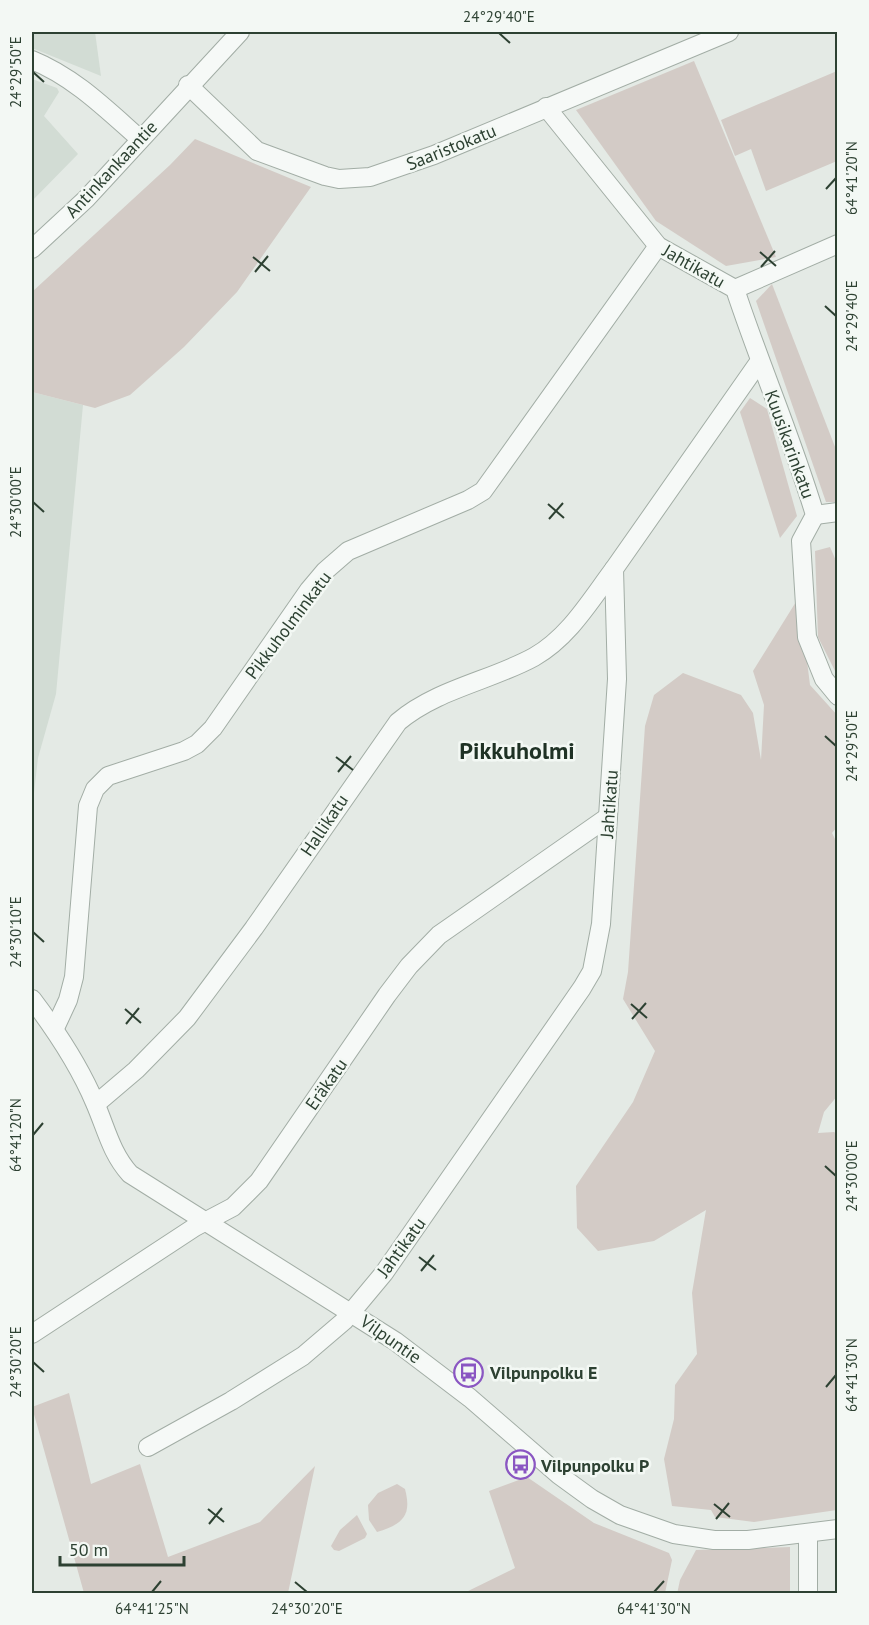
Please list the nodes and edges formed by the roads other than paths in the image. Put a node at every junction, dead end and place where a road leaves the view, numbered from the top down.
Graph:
1 (240, 32) edge
2 (729, 32) edge
3 (32, 60) edge
4 (188, 85) junction
5 (546, 107) junction
6 (140, 139) junction
7 (837, 244) edge
8 (658, 246) junction
9 (32, 249) edge
10 (735, 289) junction
11 (759, 362) junction
12 (837, 512) edge
13 (815, 515) junction
14 (614, 569) junction
15 (837, 696) edge
16 (608, 817) junction
17 (32, 999) edge
18 (55, 1028) junction
19 (96, 1104) junction
20 (206, 1221) junction
21 (352, 1312) junction
22 (32, 1334) edge
23 (148, 1447) dead end
24 (837, 1529) edge
25 (808, 1533) junction
26 (808, 1593) edge

1 - 4 street, Antinkankaantie
2 - 5 street, Saaristokatu
3 - 6 street
4 - 5 street, Saaristokatu
4 - 6 street, Antinkankaantie
5 - 8 street, Jahtikatu
6 - 9 street, Antinkankaantie
7 - 10 street
8 - 10 street, Jahtikatu
8 - 18 street, Pikkuholminkatu
10 - 11 street, Jahtikatu
11 - 13 street, Kuusikarinkatu
11 - 14 street
12 - 13 street
13 - 15 street, Kuusikarinkatu
14 - 16 street, Jahtikatu
14 - 19 street, Hallikatu
16 - 20 street, Eräkatu
16 - 21 street, Jahtikatu
17 - 18 street, Vilpuntie
18 - 19 street, Vilpuntie
19 - 20 street, Vilpuntie
20 - 21 street, Vilpuntie
20 - 22 street, Eräkatu
21 - 23 street, Jahtikatu
21 - 25 street, Vilpuntie
24 - 25 street, Vilpuntie
25 - 26 street

